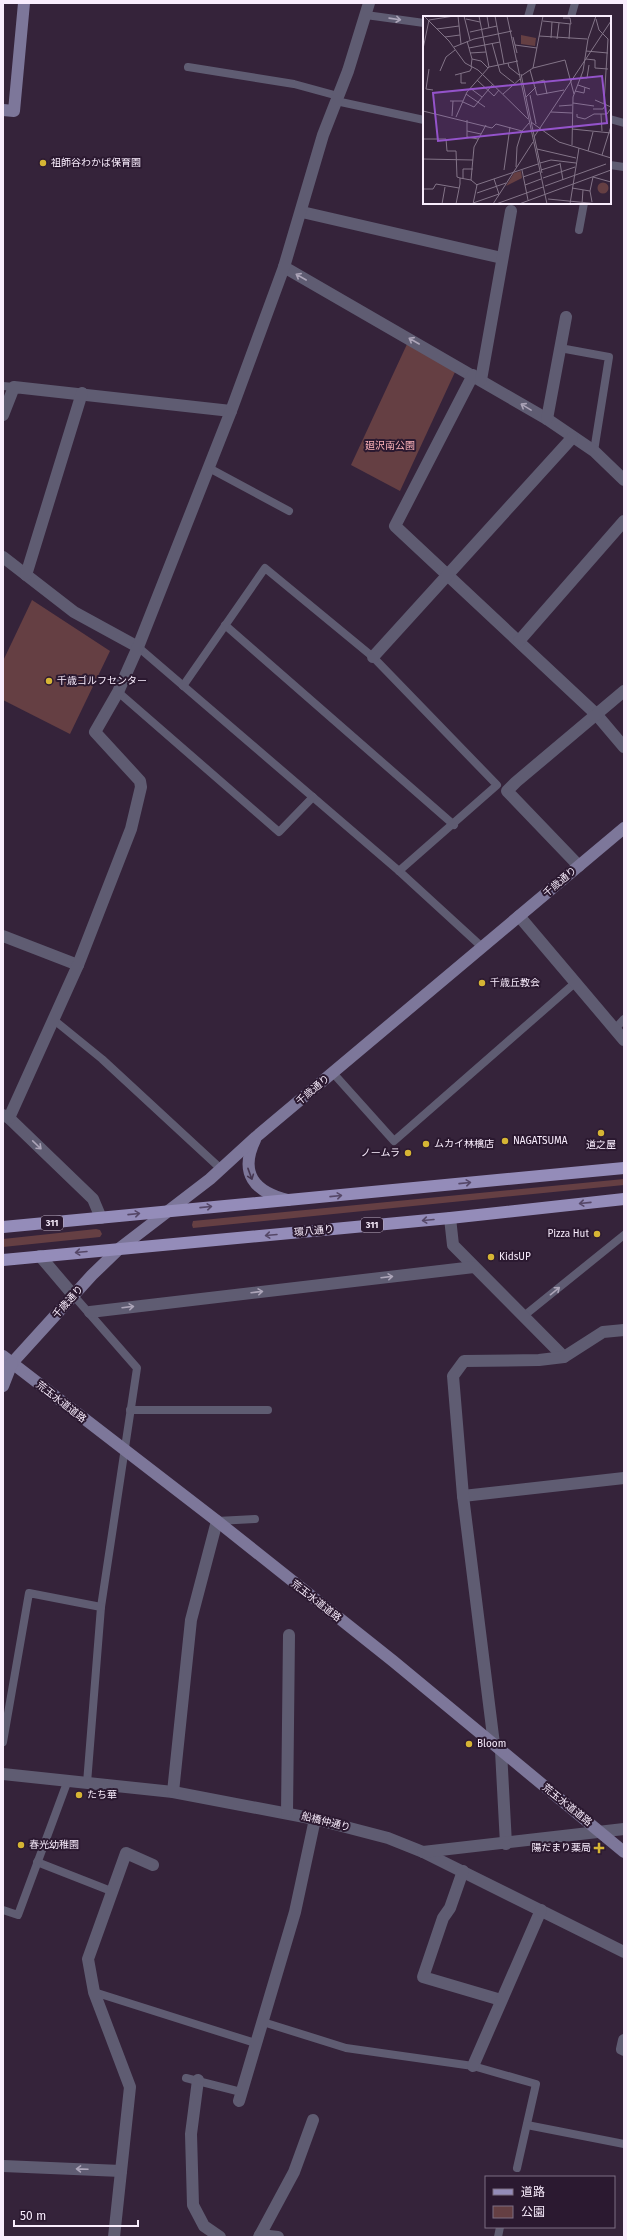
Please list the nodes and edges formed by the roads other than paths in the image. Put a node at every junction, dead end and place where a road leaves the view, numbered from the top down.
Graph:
1 (24, 3) edge
2 (532, 3) edge
3 (575, 3) edge
4 (367, 9) edge
5 (528, 16) edge
6 (571, 16) edge
7 (423, 23) edge
8 (188, 67) dead end
9 (337, 99) junction
10 (3, 110) edge
11 (611, 119) edge
12 (423, 120) edge
13 (624, 123) edge
14 (611, 165) edge
15 (624, 168) edge
16 (584, 204) edge
17 (511, 211) dead end
18 (302, 212) junction
19 (579, 230) dead end
20 (502, 258) junction
21 (284, 267) junction
22 (566, 318) dead end
23 (560, 348) junction
24 (477, 378) junction
25 (8, 386) edge
26 (82, 393) junction
27 (231, 411) junction
28 (3, 415) edge
29 (547, 419) junction
30 (572, 438) junction
31 (594, 451) junction
32 (209, 468) junction
33 (624, 480) edge
34 (289, 511) dead end
35 (624, 521) edge
36 (3, 557) edge
37 (26, 575) junction
38 (447, 576) junction
39 (225, 626) junction
40 (519, 641) junction
41 (138, 647) junction
42 (373, 657) junction
43 (183, 686) junction
44 (624, 691) edge
45 (118, 692) junction
46 (596, 714) junction
47 (624, 747) edge
48 (313, 797) junction
49 (454, 825) junction
50 (624, 828) edge
51 (579, 866) junction
52 (399, 871) junction
53 (519, 916) junction
54 (3, 936) edge
55 (482, 947) junction
56 (78, 965) junction
57 (576, 982) junction
58 (624, 1019) edge
59 (54, 1020) junction
60 (615, 1029) junction
61 (624, 1040) edge
62 (333, 1074) junction
63 (6, 1117) edge
64 (256, 1137) junction
65 (624, 1168) edge
66 (220, 1169) junction
67 (624, 1199) edge
68 (291, 1200) junction
69 (167, 1211) junction
70 (101, 1218) junction
71 (450, 1218) junction
72 (3, 1227) edge
73 (624, 1235) edge
74 (120, 1248) junction
75 (40, 1256) junction
76 (3, 1260) edge
77 (474, 1267) junction
78 (74, 1296) junction
79 (90, 1312) junction
80 (525, 1316) junction
81 (624, 1330) edge
82 (564, 1357) junction
83 (6, 1363) edge
84 (3, 1386) edge
85 (130, 1410) junction
86 (268, 1410) dead end
87 (124, 1451) junction
88 (624, 1478) edge
89 (464, 1496) junction
90 (255, 1519) dead end
91 (217, 1521) junction
92 (100, 1608) junction
93 (289, 1634) dead end
94 (3, 1742) edge
95 (497, 1748) junction
96 (3, 1774) edge
97 (68, 1780) junction
98 (87, 1783) junction
99 (173, 1792) junction
100 (287, 1813) junction
101 (315, 1819) junction
102 (624, 1829) edge
103 (600, 1833) junction
104 (506, 1844) junction
105 (423, 1852) junction
106 (624, 1852) edge
107 (37, 1862) junction
108 (154, 1865) dead end
109 (462, 1871) junction
110 (111, 1891) junction
111 (3, 1910) edge
112 (541, 1910) junction
113 (624, 1952) edge
114 (94, 1992) junction
115 (501, 2000) junction
116 (263, 2022) junction
117 (624, 2040) edge
118 (255, 2043) junction
119 (624, 2050) edge
120 (472, 2066) junction
121 (192, 2079) joint
122 (240, 2096) joint
123 (313, 2120) dead end
124 (527, 2125) junction
125 (624, 2144) edge
126 (3, 2166) edge
127 (517, 2168) dead end
128 (121, 2171) junction
129 (259, 2236) edge
130 (114, 2237) edge
131 (220, 2237) edge
132 (278, 2237) edge

1 - 10 street
2 - 5 lane
3 - 6 lane
4 -> 7 lane
4 - 9 street
8 - 9 lane
9 - 12 lane
9 - 18 street
11 - 13 lane
14 - 15 lane
16 - 19 lane
17 - 20 street
18 - 20 street
18 - 21 street
20 - 24 street
24 -> 21 street
21 - 27 street
22 - 23 street
23 - 29 street
23 - 31 lane
29 -> 24 street
24 - 38 street
25 - 26 street
25 - 28 street
26 - 27 street
26 - 37 street
27 - 32 street
29 - 30 street
30 - 31 street
30 - 38 street
31 - 33 street
32 - 34 lane
32 - 41 street
35 - 40 street
36 - 37 street
37 - 41 street
38 - 40 street
38 - 42 street
39 - 42 lane
39 - 43 lane
39 - 49 lane
40 - 46 street
41 - 43 lane
41 - 45 street
42 - 49 lane
43 - 48 lane
44 - 46 street
45 - 48 lane
45 - 56 street
46 - 47 street
46 - 51 street
48 - 52 lane
49 - 52 lane
50 - 51 street, 千歳通り
51 - 53 street, 千歳通り
52 - 55 lane
53 - 55 street, 千歳通り
53 - 57 street
54 - 56 street
55 - 62 street, 千歳通り
56 - 59 street
57 - 60 street
57 - 62 lane
58 - 60 lane
59 - 63 street
59 - 66 lane
60 - 61 street
62 - 64 street, 千歳通り
63 -> 70 street
64 - 66 street, 千歳通り
64 -> 68 street
68 -> 65 main road, 311
66 - 69 street, 千歳通り
67 -> 71 main road, 環八通り / 311
69 -> 68 main road, 311
70 -> 69 main road, 311
69 - 74 street, 千歳通り
70 - 72 main road, 311
71 -> 74 main road, 環八通り / 311
71 - 77 street
80 -> 73 lane
74 -> 75 main road, 環八通り / 311
74 - 78 street, 千歳通り
75 - 76 main road, 環八通り / 311
75 - 78 street
79 -> 77 street
77 - 80 street
78 - 79 lane
78 - 83 street, 千歳通り
79 - 85 lane
80 - 82 street
81 - 82 street
82 - 89 street
83 - 84 street, 千歳通り
83 - 87 street, 荒玉水道道路
85 - 86 lane
85 - 87 lane
87 - 91 street, 荒玉水道道路
87 - 92 lane
88 - 89 street
89 - 95 street
90 - 91 lane
91 - 95 street, 荒玉水道道路
91 - 99 street
92 - 94 lane
92 - 98 lane
93 - 100 street
95 - 103 street, 荒玉水道道路
95 - 104 street
96 - 97 street, 船橋仲通り
97 - 98 street, 船橋仲通り
97 - 107 lane
98 - 99 street, 船橋仲通り
99 - 100 street, 船橋仲通り
100 - 101 street, 船橋仲通り
101 - 105 street, 船橋仲通り
101 - 116 street
102 - 103 street
103 - 104 street
103 - 106 street, 荒玉水道道路
104 - 105 street
105 - 109 street, 船橋仲通り
107 - 110 lane
107 - 111 lane
108 - 110 street
109 - 112 street, 船橋仲通り
109 - 115 street
110 - 114 street
112 - 113 street, 船橋仲通り
112 - 115 street
114 - 118 lane
114 - 128 street
115 - 120 street
116 - 118 street
116 - 120 lane
117 - 119 street
118 - 122 street
120 - 124 lane
121 - 122 lane
121 - 131 street
123 - 129 street
124 - 125 lane
124 - 127 lane
128 -> 126 street
128 - 130 street
129 - 132 street

